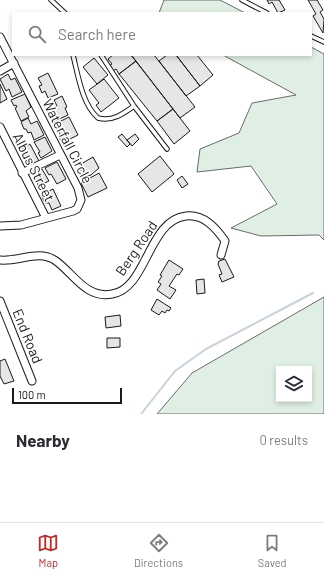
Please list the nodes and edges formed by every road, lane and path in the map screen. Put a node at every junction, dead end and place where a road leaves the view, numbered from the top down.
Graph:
1 (51, 0) edge
2 (242, 0) edge
3 (64, 12) edge
4 (265, 12) edge
5 (312, 36) edge
6 (0, 37) edge
7 (324, 42) edge
8 (73, 56) edge
9 (102, 56) edge
10 (14, 63) junction
11 (0, 71) edge
12 (134, 106) junction
13 (0, 127) edge
14 (167, 149) dead end
15 (60, 155) junction
16 (22, 172) junction
17 (46, 218) junction
18 (0, 226) edge
19 (220, 255) dead end
20 (0, 260) edge
21 (0, 301) edge
22 (32, 381) dead end

1 - 3 lane
2 - 4 lane
5 - 7 lane
6 - 10 street, Waterfall Circle
8 - 12 lane
9 - 12 lane
10 - 11 street
10 - 15 street, Waterfall Circle
12 - 14 lane
13 - 16 street, Albus Street
15 - 16 street
15 - 17 street, Waterfall Circle
16 - 17 street, Albus Street
17 - 18 street, Waterfall Circle
19 - 20 street, Berg Road
21 - 22 street, End Road

